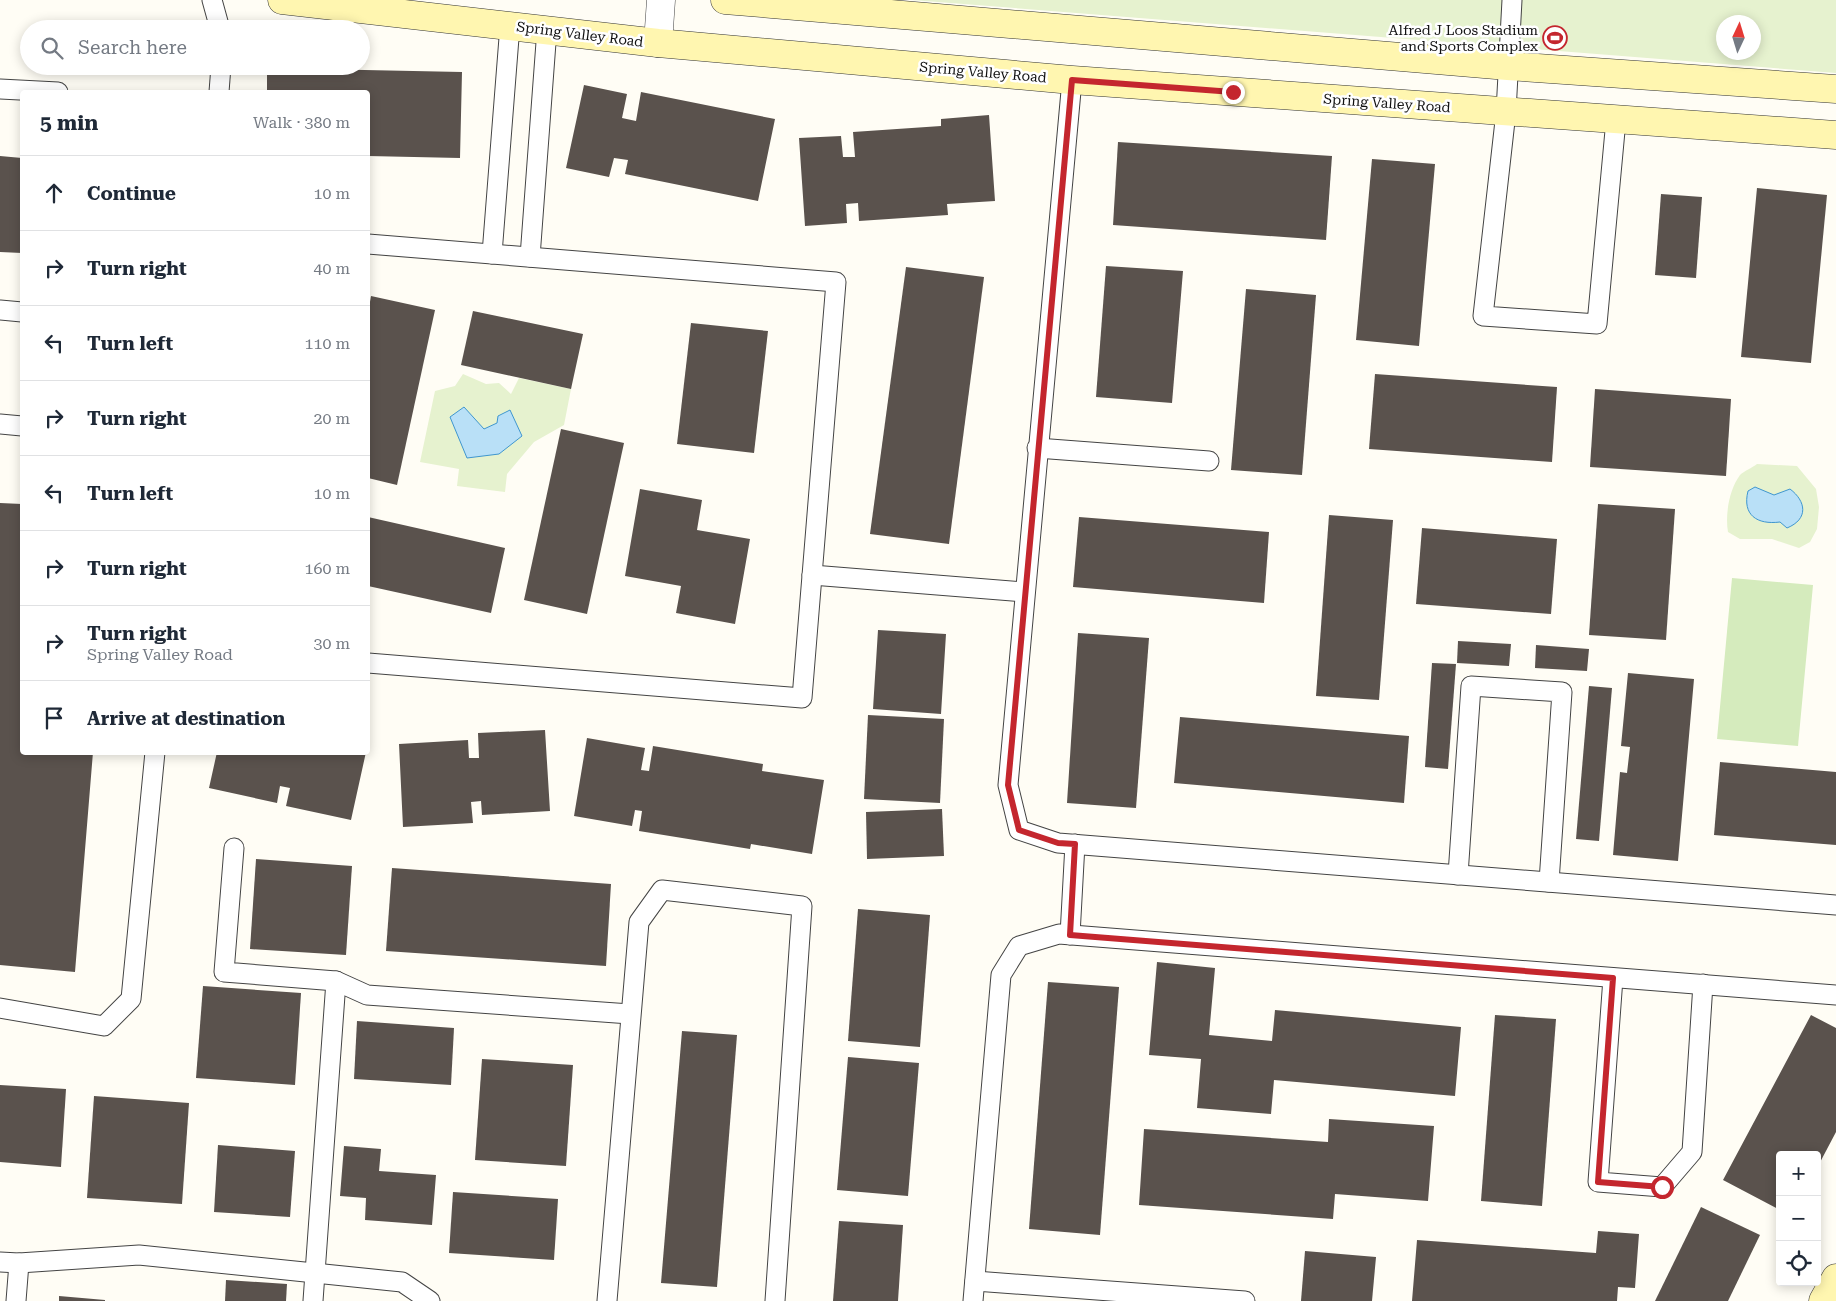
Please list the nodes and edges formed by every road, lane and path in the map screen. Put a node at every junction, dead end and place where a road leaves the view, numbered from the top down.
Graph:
1 (212, 0) edge
2 (282, 0) edge
3 (662, 0) edge
4 (725, 0) edge
5 (1512, 0) edge
6 (218, 20) edge
7 (510, 25) junction
8 (547, 29) junction
9 (658, 43) junction
10 (1508, 66) junction
11 (220, 75) edge
12 (1072, 80) junction
13 (0, 89) edge
14 (1836, 89) edge
15 (20, 90) edge
16 (219, 90) edge
17 (1506, 112) junction
18 (1616, 120) junction
19 (1836, 135) edge
20 (370, 244) edge
21 (492, 254) junction
22 (530, 257) junction
23 (0, 310) edge
24 (20, 312) edge
25 (0, 424) edge
26 (20, 426) edge
27 (1037, 448) junction
28 (1209, 461) dead end
29 (812, 575) junction
30 (1024, 592) junction
31 (370, 663) edge
32 (155, 755) edge
33 (1075, 844) junction
34 (234, 848) dead end
35 (1458, 875) junction
36 (1549, 882) junction
37 (1836, 905) edge
38 (1070, 935) junction
39 (1613, 978) junction
40 (336, 980) junction
41 (1703, 984) junction
42 (1836, 995) edge
43 (0, 1008) edge
44 (630, 1014) junction
45 (0, 1262) edge
46 (19, 1264) junction
47 (315, 1273) junction
48 (1836, 1278) edge
49 (975, 1281) junction
50 (16, 1301) edge
51 (313, 1301) edge
52 (430, 1301) edge
53 (607, 1301) edge
54 (775, 1301) edge
55 (973, 1301) edge
56 (1245, 1301) edge
57 (1823, 1301) edge

1 - 6 lane
2 - 7 street, Spring Valley Road
3 - 9 street
4 - 10 street
5 - 10 lane
7 - 8 street, Spring Valley Road
7 - 21 lane
8 - 9 street, Spring Valley Road
8 - 22 lane
9 - 12 street, Spring Valley Road
10 - 14 street
10 - 17 lane
11 - 16 lane
12 - 17 street, Spring Valley Road
12 - 27 lane
13 - 15 lane
17 - 18 street, Spring Valley Road
17 - 18 lane
18 - 19 street, Spring Valley Road
20 - 21 lane
21 - 22 lane
22 - 29 lane
23 - 24 lane
25 - 26 lane
27 - 28 lane
27 - 30 lane
29 - 30 lane
29 - 31 lane
30 - 33 lane
32 - 43 lane
33 - 35 lane
33 - 38 lane
34 - 40 lane
35 - 36 lane
35 - 36 lane
36 - 37 lane
38 - 39 lane
38 - 49 lane
39 - 41 lane
39 - 41 lane
40 - 44 lane
40 - 47 lane
41 - 42 lane
44 - 53 lane
44 - 54 lane
45 - 46 lane
46 - 47 lane
46 - 50 lane
47 - 51 lane
47 - 52 lane
48 - 57 street
49 - 55 lane
49 - 56 lane

